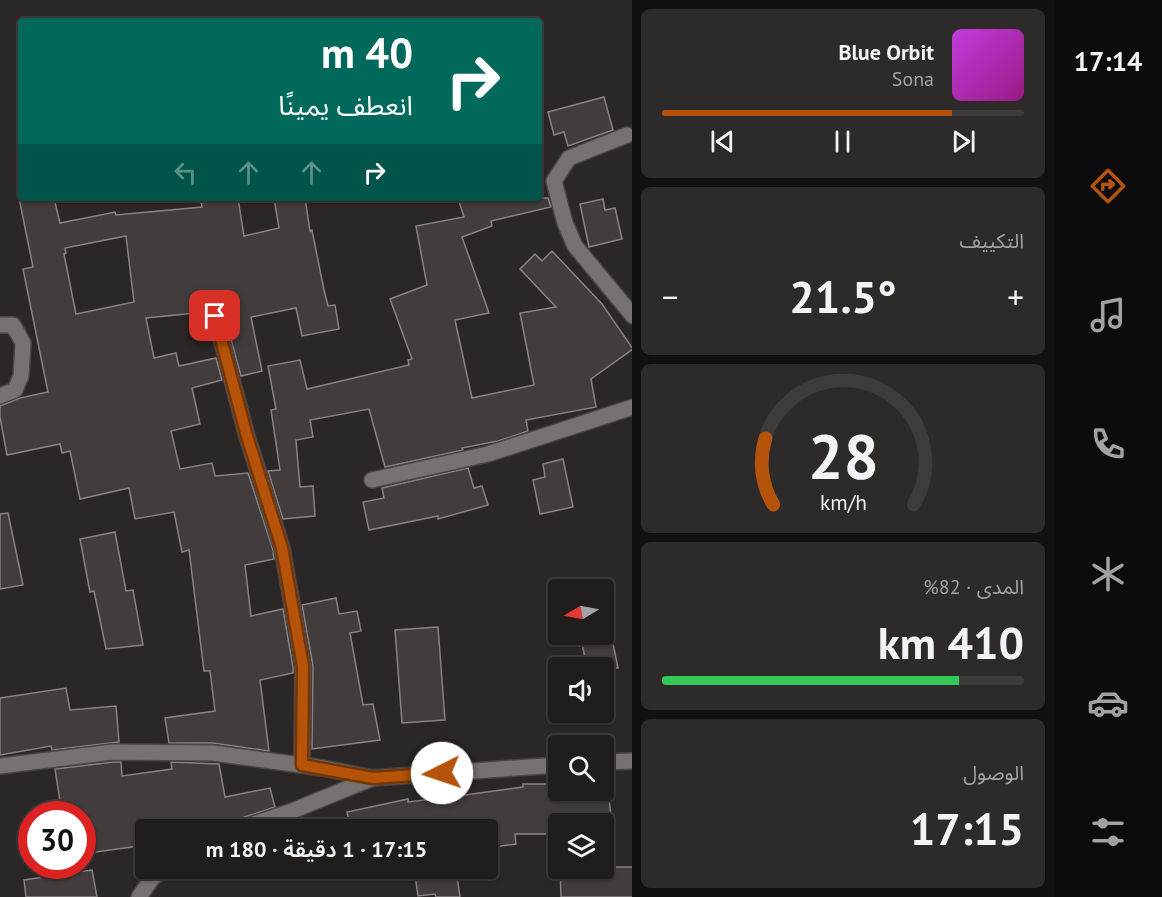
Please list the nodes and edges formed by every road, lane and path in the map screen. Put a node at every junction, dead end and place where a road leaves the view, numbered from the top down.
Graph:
1 (627, 135) dead end
2 (632, 315) edge
3 (215, 316) dead end
4 (0, 325) edge
5 (0, 396) edge
6 (632, 407) edge
7 (372, 480) dead end
8 (632, 761) edge
9 (614, 762) edge
10 (302, 765) junction
11 (0, 766) edge
12 (548, 766) edge
13 (373, 778) junction
14 (268, 819) edge
15 (152, 879) edge
16 (140, 897) edge

1 - 2 street
3 - 10 street
4 - 5 street
6 - 7 street
8 - 9 street
10 - 11 street
10 - 13 street
12 - 13 street
13 - 14 street
15 - 16 street

